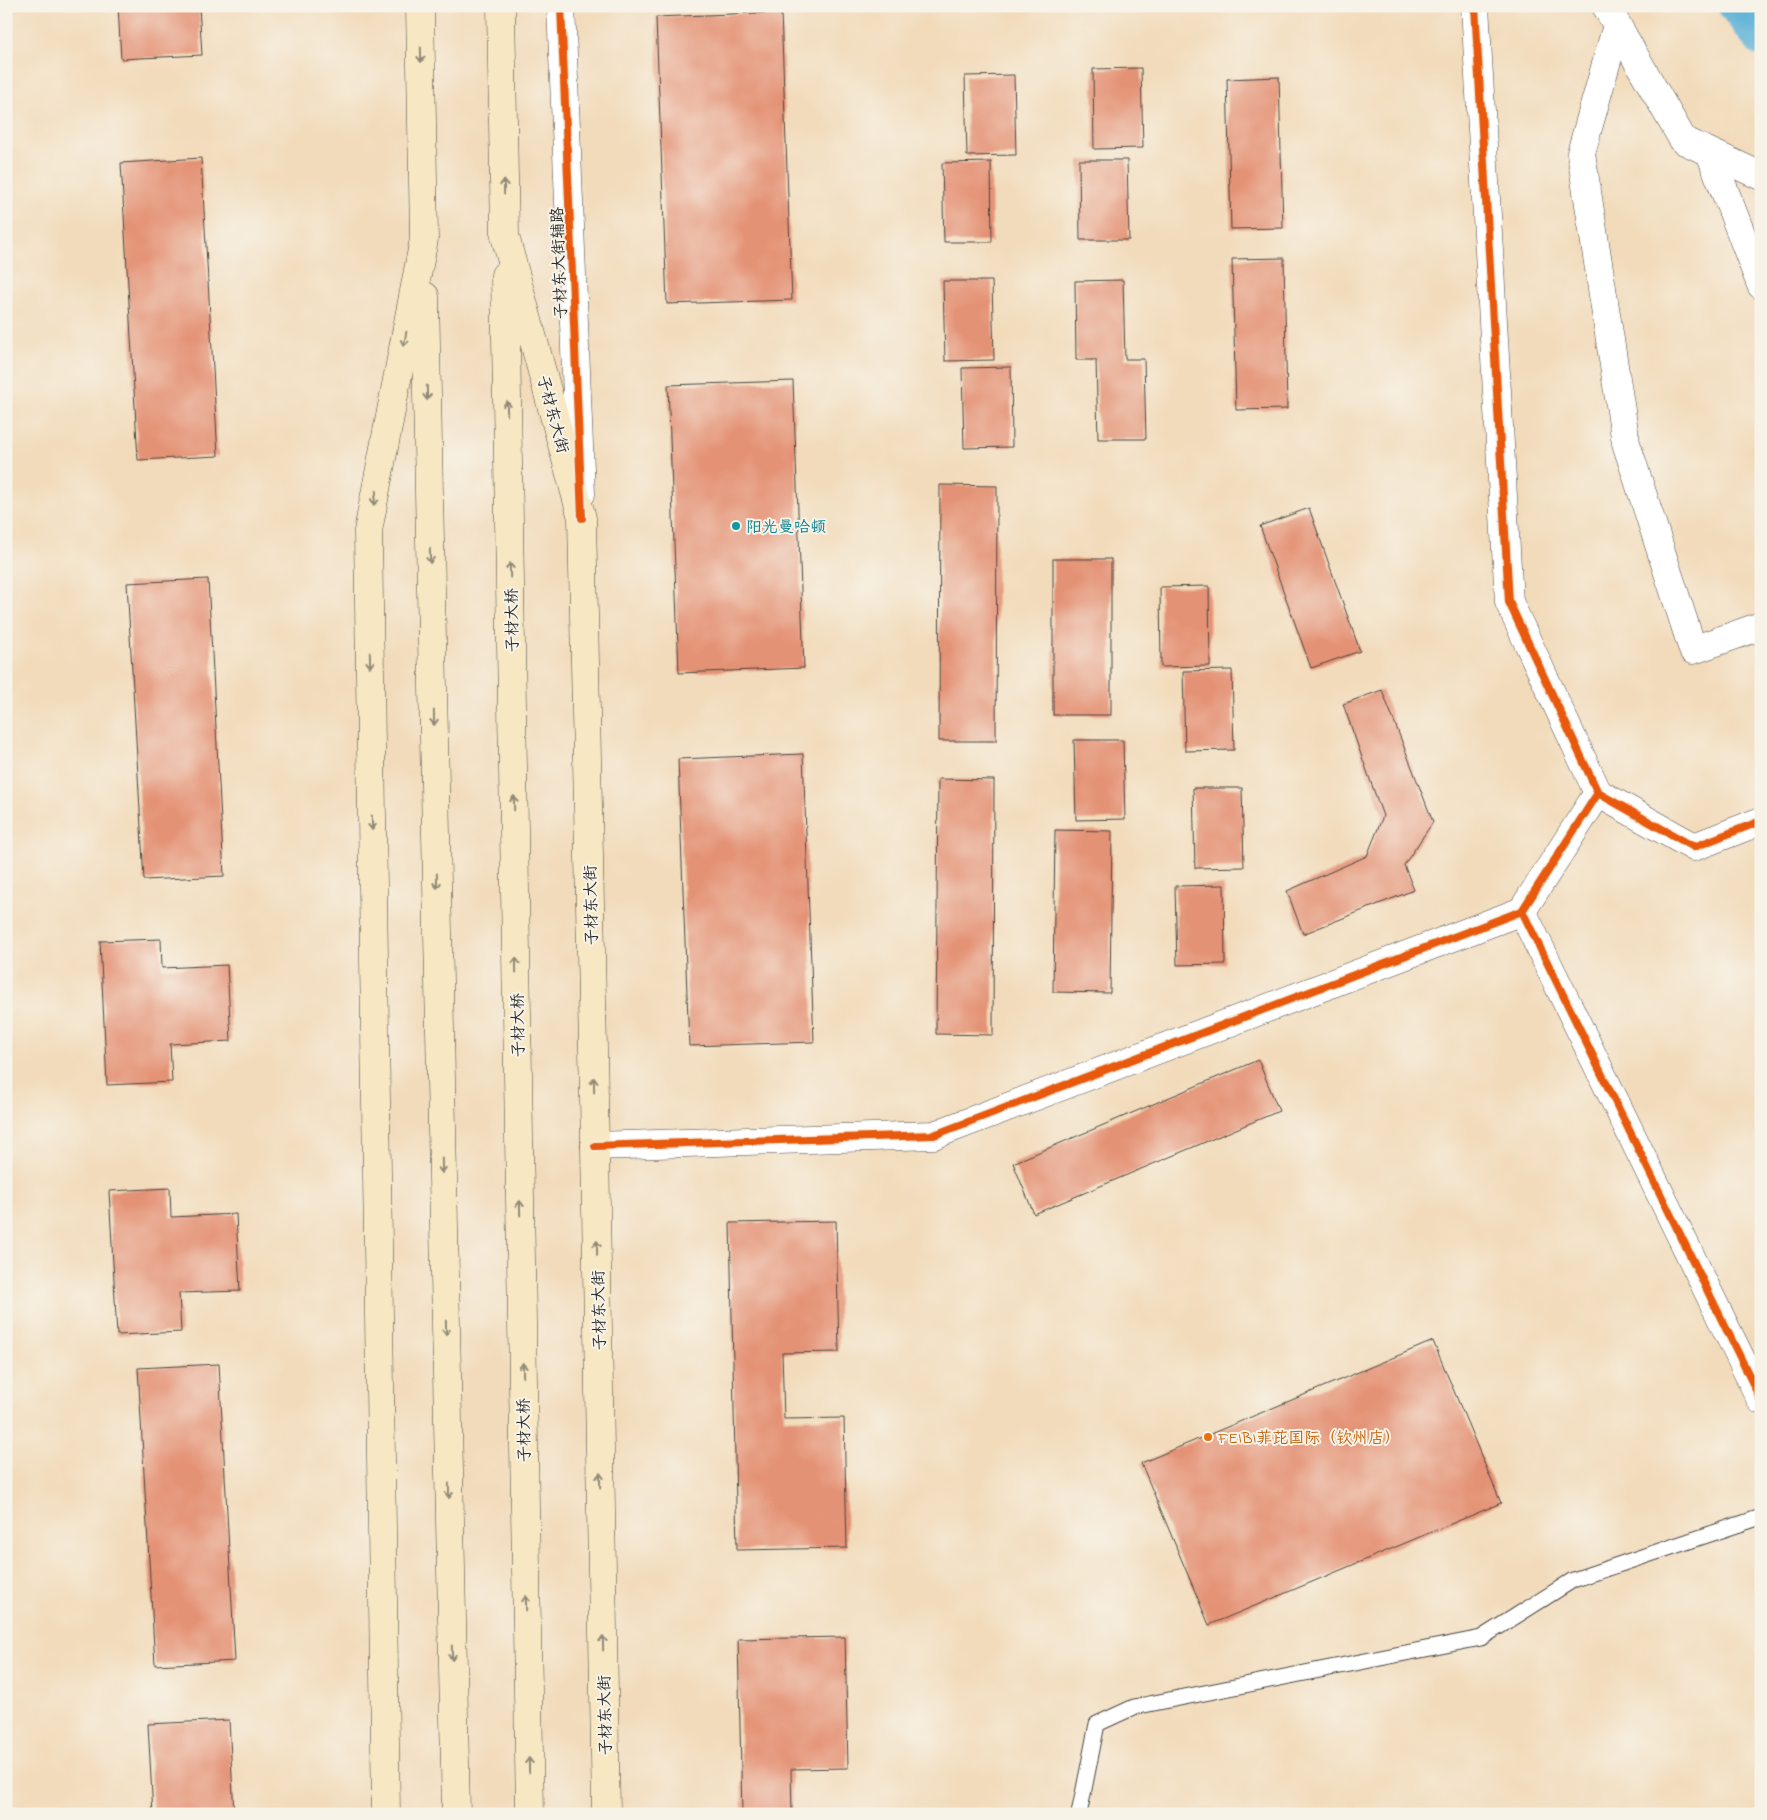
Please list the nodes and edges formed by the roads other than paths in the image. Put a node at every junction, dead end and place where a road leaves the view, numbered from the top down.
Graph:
1 (420, 6) edge
2 (501, 6) edge
3 (561, 6) edge
4 (1475, 6) edge
5 (1612, 16) edge
6 (1710, 153) junction
7 (1761, 176) edge
8 (505, 236) junction
9 (424, 239) junction
10 (1761, 284) edge
11 (582, 518) junction
12 (1761, 626) edge
13 (1598, 793) junction
14 (1761, 820) edge
15 (1522, 911) junction
16 (595, 1146) junction
17 (1761, 1400) edge
18 (1761, 1517) edge
19 (386, 1814) edge
20 (456, 1814) edge
21 (530, 1814) edge
22 (606, 1814) edge
23 (1079, 1814) edge

1 -> 9 main road
8 -> 2 main road, 子材东大街
3 - 11 street, 子材东大街辅路
4 - 13 street
5 - 6 street
5 - 12 street
6 - 7 street
6 - 10 street
8 - 11 main road, 子材东大街
21 -> 8 main road, 子材大桥
9 -> 19 main road
9 -> 20 main road
16 -> 11 main road, 子材东大街
13 - 14 street
13 - 15 street
15 - 16 street
15 - 17 street
22 -> 16 main road, 子材东大街
18 - 23 lane

